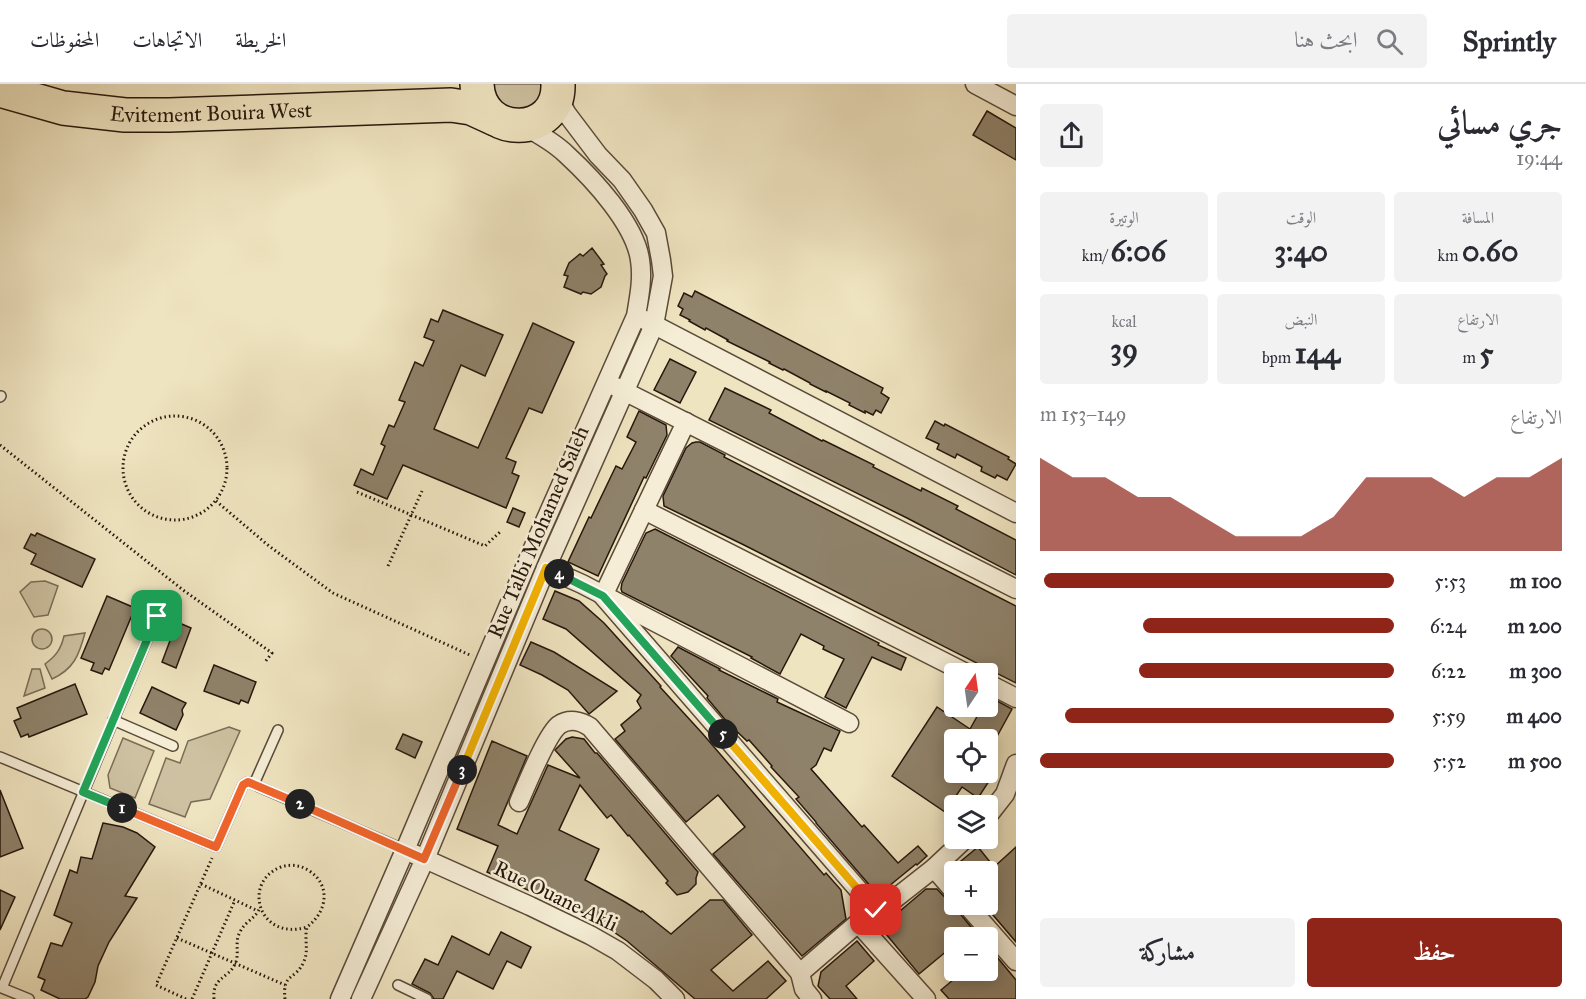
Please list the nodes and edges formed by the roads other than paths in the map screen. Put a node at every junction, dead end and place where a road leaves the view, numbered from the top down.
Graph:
1 (39, 84) edge
2 (436, 84) edge
3 (477, 84) edge
4 (975, 84) edge
5 (561, 88) edge
6 (0, 90) edge
7 (1016, 106) edge
8 (510, 122) junction
9 (636, 316) junction
10 (654, 325) junction
11 (606, 382) junction
12 (625, 391) junction
13 (686, 422) junction
14 (644, 510) junction
15 (1016, 513) edge
16 (546, 568) junction
17 (1016, 589) edge
18 (603, 596) junction
19 (157, 616) dead end
20 (946, 663) edge
21 (998, 689) edge
22 (1016, 698) edge
23 (113, 720) junction
24 (849, 723) dead end
25 (278, 730) dead end
26 (173, 746) dead end
27 (0, 757) edge
28 (1016, 764) edge
29 (254, 784) junction
30 (83, 792) junction
31 (1010, 800) edge
32 (519, 802) dead end
33 (954, 849) edge
34 (405, 850) junction
35 (424, 859) junction
36 (934, 868) junction
37 (944, 880) edge
38 (876, 910) junction
39 (976, 915) edge
40 (858, 923) junction
41 (1016, 961) edge
42 (800, 973) junction
43 (398, 985) dead end
44 (28, 999) edge
45 (340, 999) edge
46 (361, 999) edge
47 (427, 999) edge
48 (675, 999) edge
49 (812, 999) edge
50 (926, 999) edge

1 - 2 highway, Evitement Bouira West
3 - 8 highway
4 - 7 street
5 - 8 highway
5 - 10 street, Rue Talbi Mohamed Saleh
6 - 8 highway, Evitement Bouira West
8 - 9 street, Rue Talbi Mohamed Saleh
9 - 10 street
9 - 11 street, Rue Talbi Mohamed Saleh
10 - 12 street, Rue Talbi Mohamed Saleh
10 - 15 street
11 - 12 street
11 - 34 street, Rue Talbi Mohamed Saleh
12 - 13 street
12 - 16 street, Rue Talbi Mohamed Saleh
13 - 14 street
13 - 17 street
14 - 18 street
14 - 20 street
16 - 18 street
16 - 35 street, Rue Talbi Mohamed Saleh
18 - 24 street
18 - 38 street
19 - 23 lane
21 - 22 street
23 - 26 lane
23 - 30 lane
25 - 29 lane
27 - 30 lane
28 - 31 street
29 - 30 lane
29 - 34 lane
30 - 44 lane
32 - 42 street
33 - 36 street
34 - 35 street, Rue Ouane Akli
34 - 45 street, Rue Talbi Mohamed Saleh
35 - 46 street, Rue Talbi Mohamed Saleh
35 - 48 street, Rue Ouane Akli
36 - 37 street
36 - 38 street
38 - 40 street
39 - 41 street
40 - 42 street
40 - 50 street
42 - 49 street
43 - 47 lane

